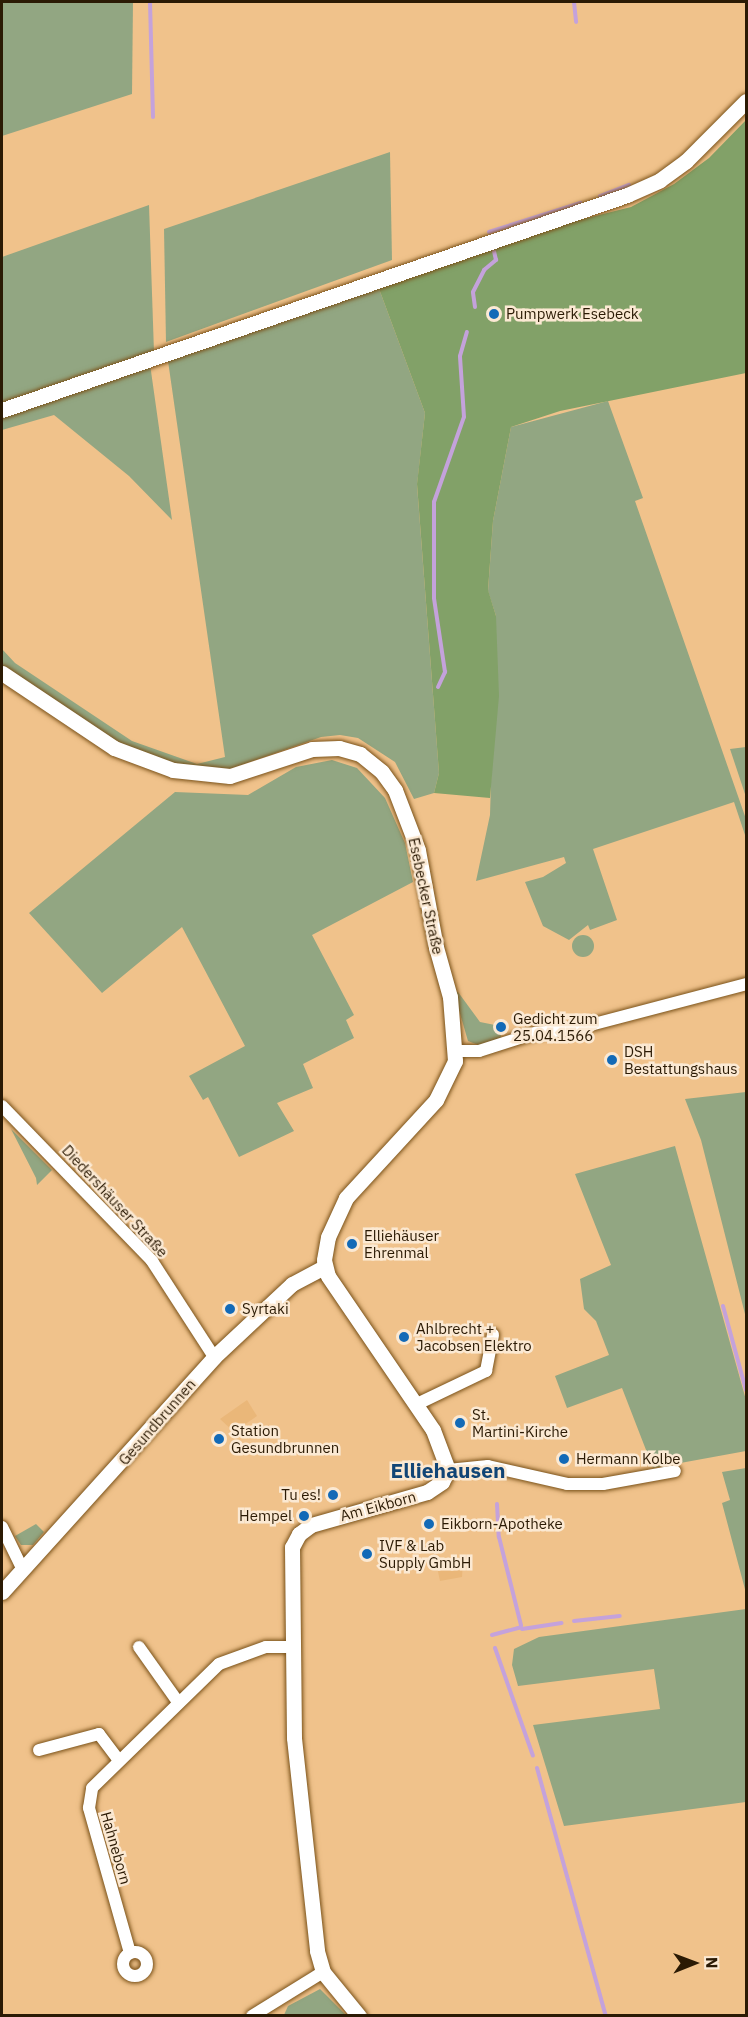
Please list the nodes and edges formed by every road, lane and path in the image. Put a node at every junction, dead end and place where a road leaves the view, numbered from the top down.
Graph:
1 (747, 100) edge
2 (2, 410) edge
3 (2, 673) edge
4 (747, 984) edge
5 (456, 1051) junction
6 (2, 1106) edge
7 (324, 1267) junction
8 (493, 1335) dead end
9 (214, 1358) junction
10 (415, 1406) junction
11 (448, 1470) junction
12 (675, 1471) dead end
13 (2, 1527) edge
14 (24, 1570) junction
15 (2, 1592) edge
16 (139, 1647) dead end
17 (292, 1647) junction
18 (178, 1702) junction
19 (39, 1750) dead end
20 (118, 1759) junction
21 (130, 1953) dead end
22 (323, 1972) junction
23 (272, 2011) edge
24 (252, 2016) edge
25 (359, 2016) edge

1 - 2 street
3 - 5 street, Esebecker Straße
4 - 5 street
5 - 7 street
6 - 9 street, Diedershäuser Straße
7 - 9 street, Gesundbrunnen
7 - 10 street
8 - 10 street
9 - 14 street, Gesundbrunnen
10 - 11 street
11 - 12 street
11 - 17 street, Am Eikborn
13 - 14 street
14 - 15 street, Gesundbrunnen
16 - 18 street
17 - 18 street, Hahneborn
17 - 22 street, Am Eikborn
18 - 20 street, Hahneborn
19 - 20 street
20 - 21 street, Hahneborn
22 - 23 street
22 - 25 street
23 - 24 street

